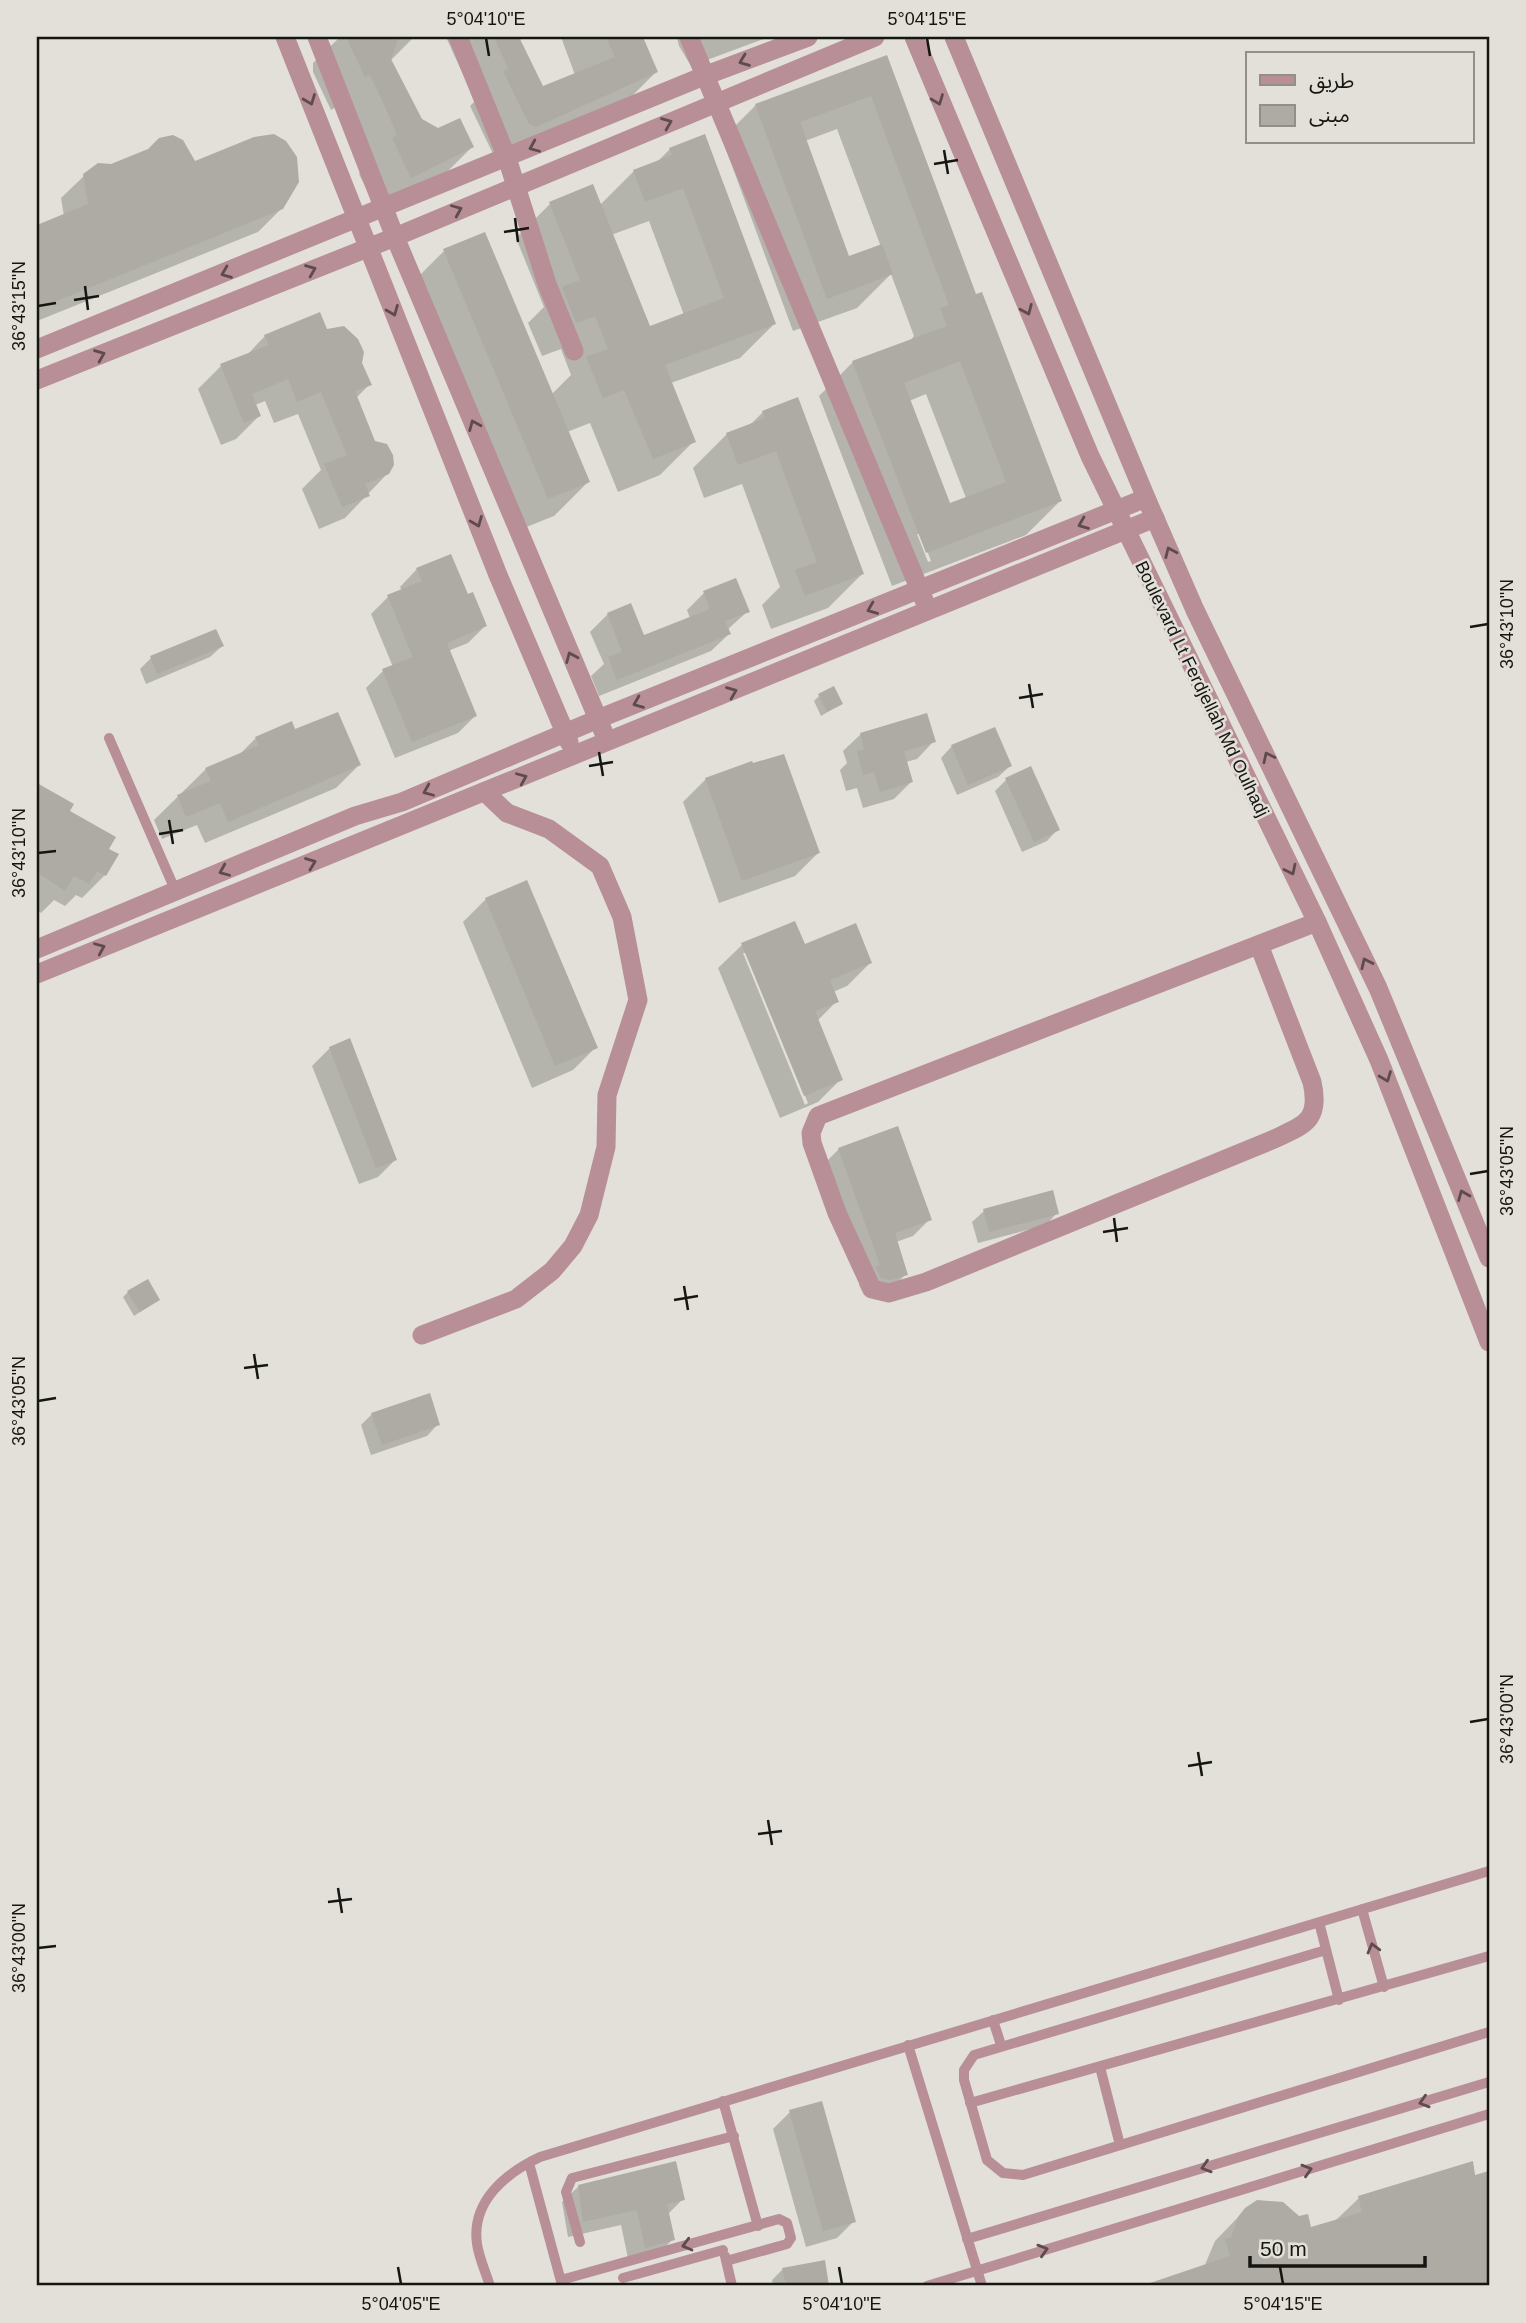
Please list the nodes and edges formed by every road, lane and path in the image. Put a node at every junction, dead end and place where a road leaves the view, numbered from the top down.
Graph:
1 (285, 37) edge
2 (317, 37) edge
3 (458, 37) edge
4 (689, 37) edge
5 (808, 37) edge
6 (875, 37) edge
7 (914, 37) edge
8 (954, 37) edge
9 (704, 76) junction
10 (717, 102) junction
11 (507, 158) junction
12 (516, 185) junction
13 (384, 209) junction
14 (357, 220) junction
15 (395, 237) junction
16 (368, 248) junction
17 (37, 349) edge
18 (574, 351) dead end
19 (37, 380) edge
20 (1146, 498) junction
21 (1116, 510) junction
22 (1155, 518) junction
23 (1125, 531) junction
24 (919, 590) junction
25 (929, 611) junction
26 (598, 719) junction
27 (565, 733) junction
28 (109, 738) dead end
29 (608, 743) junction
30 (575, 757) junction
31 (486, 793) junction
32 (1303, 829) junction
33 (1277, 841) junction
34 (176, 892) junction
35 (1317, 922) junction
36 (1259, 945) junction
37 (37, 949) edge
38 (37, 974) edge
39 (1378, 988) junction
40 (1352, 999) junction
41 (1489, 1258) edge
42 (422, 1335) dead end
43 (1489, 1342) edge
44 (1489, 1871) edge
45 (1362, 1909) junction
46 (1319, 1922) junction
47 (1326, 1950) junction
48 (1489, 1956) edge
49 (1384, 1987) junction
50 (1339, 2000) junction
51 (993, 2020) junction
52 (1489, 2032) edge
53 (908, 2045) junction
54 (1000, 2045) junction
55 (1100, 2067) junction
56 (1489, 2082) edge
57 (723, 2101) junction
58 (970, 2103) junction
59 (1489, 2114) edge
60 (733, 2136) junction
61 (1121, 2145) junction
62 (528, 2163) junction
63 (758, 2226) junction
64 (719, 2236) junction
65 (967, 2239) junction
66 (580, 2242) dead end
67 (725, 2256) junction
68 (620, 2264) junction
69 (977, 2270) junction
70 (624, 2282) edge
71 (562, 2283) edge
72 (732, 2285) edge
73 (490, 2286) edge
74 (719, 2286) edge
75 (927, 2286) edge
76 (982, 2286) edge

1 -> 14 street
2 - 13 street
3 - 11 street
4 - 9 street
5 -> 9 street
6 - 10 street
7 -> 21 street, Boulevard Lt Ferdjellah Md Oulhadj
8 - 20 street, Boulevard Lt Ferdjellah Md Oulhadj
9 - 10 street
9 -> 11 street
12 -> 10 street
10 - 24 street
11 - 12 street
11 - 13 street
15 -> 12 street
12 - 18 street
13 - 14 street
13 - 15 street
14 - 16 street
14 -> 17 street
15 - 16 street
26 -> 15 street
19 -> 16 street
16 -> 27 street
20 - 21 street
20 - 22 street, Boulevard Lt Ferdjellah Md Oulhadj
21 - 23 street, Boulevard Lt Ferdjellah Md Oulhadj
21 -> 24 street
22 - 23 street
32 -> 22 street, Boulevard Lt Ferdjellah Md Oulhadj
23 - 25 street
23 - 33 street, Boulevard Lt Ferdjellah Md Oulhadj
24 - 25 street
24 -> 26 street
29 -> 25 street
26 - 27 street
26 - 29 street
27 - 30 street
27 -> 34 street
28 - 34 lane
29 - 30 street
31 -> 30 street
38 -> 31 street
31 - 42 street
32 - 33 street
39 -> 32 street, Boulevard Lt Ferdjellah Md Oulhadj
33 -> 35 street, Boulevard Lt Ferdjellah Md Oulhadj
34 - 37 street
35 - 36 street
35 - 40 street, Boulevard Lt Ferdjellah Md Oulhadj
36 - 36 street
39 - 40 street
41 -> 39 street, Boulevard Lt Ferdjellah Md Oulhadj
40 -> 43 street, Boulevard Lt Ferdjellah Md Oulhadj
44 - 45 lane
45 - 46 lane
49 -> 45 lane
46 - 47 lane
46 - 51 lane
47 - 50 lane
47 - 54 lane
48 - 49 lane
49 - 50 lane
50 - 55 lane
51 - 53 lane
51 - 54 lane
52 - 61 lane
53 - 57 lane
53 - 65 lane
54 - 58 lane
55 - 58 lane
55 - 61 lane
56 -> 65 lane
57 - 60 lane
57 - 62 lane
58 - 61 lane
69 -> 59 lane
60 - 63 lane
60 - 66 lane
62 - 71 lane
62 - 73 lane
63 - 64 lane
63 - 67 lane
64 - 67 lane
64 -> 68 lane
65 - 69 lane
67 - 70 lane
67 - 72 lane
68 - 70 lane
68 - 71 lane
69 - 75 lane
69 - 76 lane
72 - 74 lane

